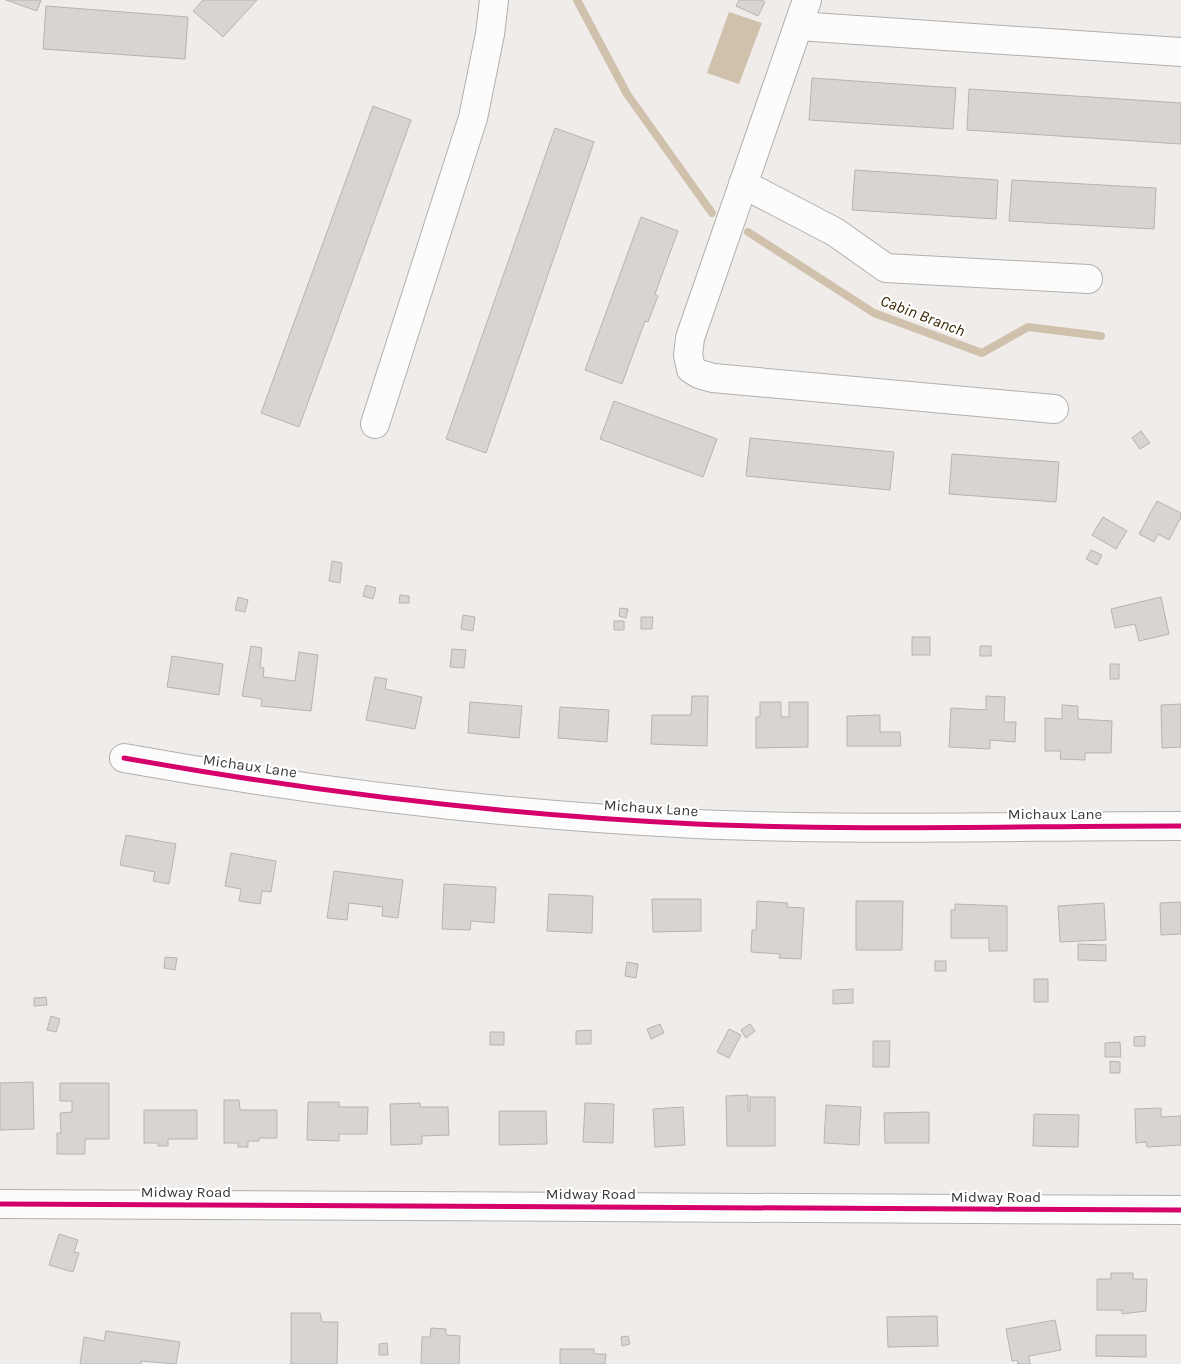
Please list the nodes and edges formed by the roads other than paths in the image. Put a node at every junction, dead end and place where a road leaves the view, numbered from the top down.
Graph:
1 (494, 0) edge
2 (807, 0) edge
3 (798, 26) junction
4 (1181, 52) edge
5 (743, 184) junction
6 (1088, 279) dead end
7 (1054, 409) dead end
8 (375, 424) dead end
9 (124, 758) dead end
10 (1181, 826) edge
11 (0, 1204) edge
12 (1181, 1210) edge

1 - 8 street
2 - 3 street
3 - 4 street
3 - 5 street
5 - 6 street
5 - 7 street
9 - 10 street, Michaux Lane
11 - 12 street, Midway Road

